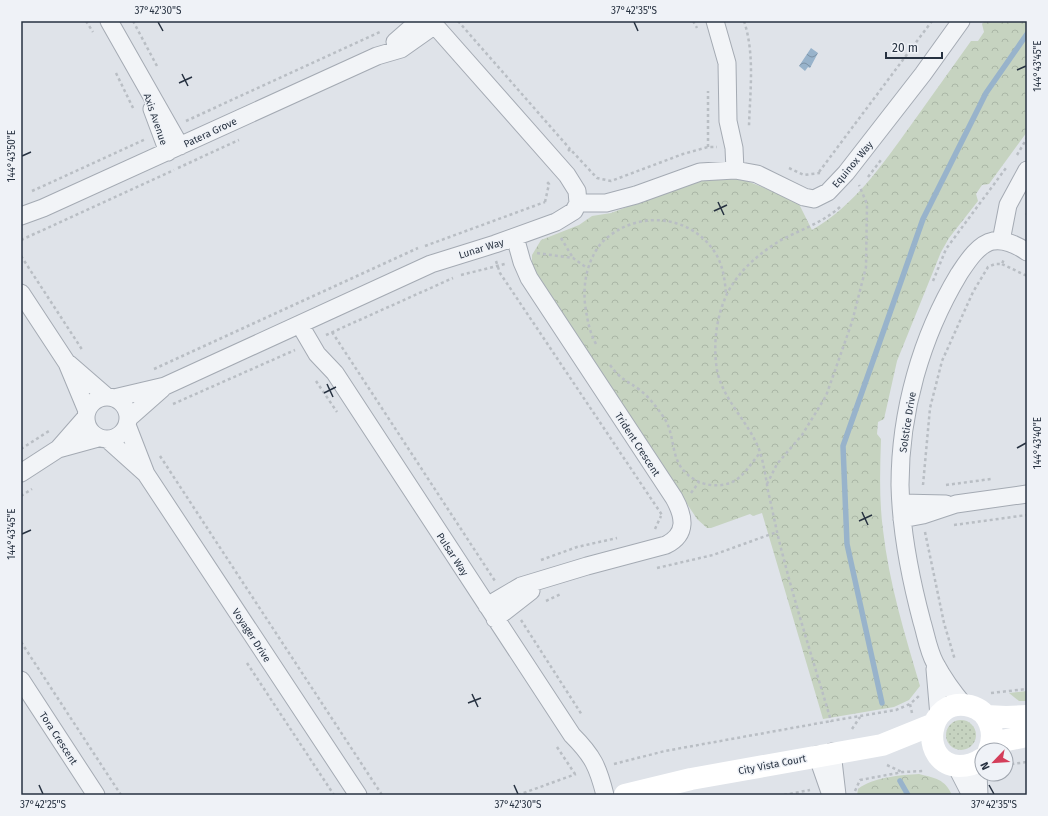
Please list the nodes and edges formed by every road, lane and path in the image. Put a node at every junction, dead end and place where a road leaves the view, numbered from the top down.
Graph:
1 (86, 21) edge
2 (109, 21) edge
3 (458, 21) edge
4 (694, 21) edge
5 (715, 21) edge
6 (744, 21) edge
7 (932, 21) edge
8 (960, 21) edge
9 (428, 22) edge
10 (387, 29) dead end
11 (700, 33) dead end
12 (96, 38) dead end
13 (112, 66) dead end
14 (145, 86) junction
15 (708, 88) dead end
16 (135, 112) dead end
17 (728, 121) junction
18 (749, 127) dead end
19 (171, 128) junction
20 (144, 132) dead end
21 (244, 138) dead end
22 (1027, 138) edge
23 (708, 147) junction
24 (725, 148) junction
25 (174, 149) junction
26 (570, 149) junction
27 (886, 154) dead end
28 (1012, 160) dead end
29 (556, 162) junction
30 (783, 165) dead end
31 (1008, 166) dead end
32 (729, 170) junction
33 (1027, 170) edge
34 (819, 172) junction
35 (840, 180) junction
36 (860, 186) junction
37 (856, 191) dead end
38 (28, 193) dead end
39 (545, 202) dead end
40 (578, 203) junction
41 (44, 208) junction
42 (21, 216) edge
43 (21, 223) edge
44 (515, 238) junction
45 (21, 240) edge
46 (1006, 242) junction
47 (1027, 252) edge
48 (21, 256) edge
49 (520, 256) junction
50 (1002, 264) junction
51 (588, 268) junction
52 (1027, 276) edge
53 (931, 288) dead end
54 (21, 293) edge
55 (726, 295) junction
56 (307, 322) junction
57 (332, 332) dead end
58 (598, 348) dead end
59 (295, 350) dead end
60 (85, 353) dead end
61 (606, 360) dead end
62 (67, 363) junction
63 (166, 386) junction
64 (111, 397) junction
65 (168, 407) dead end
66 (86, 414) junction
67 (127, 422) junction
68 (53, 428) dead end
69 (103, 438) junction
70 (21, 449) edge
71 (58, 449) junction
72 (760, 453) junction
73 (159, 455) dead end
74 (21, 473) edge
75 (146, 474) junction
76 (993, 479) dead end
77 (767, 484) junction
78 (938, 486) dead end
79 (930, 487) dead end
80 (1027, 494) edge
81 (956, 504) junction
82 (902, 511) junction
83 (923, 515) junction
84 (1027, 515) edge
85 (948, 526) dead end
86 (497, 583) dead end
87 (491, 612) junction
88 (519, 616) dead end
89 (21, 642) edge
90 (934, 661) junction
91 (957, 665) dead end
92 (21, 680) edge
93 (1027, 689) edge
94 (1002, 693) dead end
95 (920, 694) dead end
96 (910, 704) junction
97 (964, 705) junction
98 (986, 716) junction
99 (1027, 716) edge
100 (584, 718) dead end
101 (831, 721) junction
102 (929, 734) junction
103 (1027, 736) edge
104 (989, 742) edge
105 (1013, 742) edge
106 (825, 754) junction
107 (1027, 762) edge
108 (974, 763) edge
109 (602, 765) junction
110 (1014, 765) edge
111 (956, 766) junction
112 (923, 771) junction
113 (928, 773) dead end
114 (978, 782) edge
115 (96, 795) edge
116 (121, 795) edge
117 (358, 795) edge
118 (382, 795) edge
119 (518, 795) edge
120 (593, 795) edge
121 (605, 795) edge
122 (625, 795) edge
123 (831, 795) edge
124 (837, 795) edge
125 (854, 795) edge
126 (971, 795) edge
127 (979, 795) edge

1 - 12 path
2 - 14 street, Axis Avenue
3 - 26 path
4 - 11 path
5 - 17 street
6 - 18 path
7 - 34 path
8 - 35 street, Equinox Way
9 - 25 street, Patera Grove
9 - 29 street
10 - 19 path
13 - 16 path
14 - 19 street, Axis Avenue
14 - 25 street, Axis Avenue
15 - 23 path
17 - 24 street
17 - 32 street
19 - 25 street, Axis Avenue
20 - 38 path
21 - 45 path
22 - 28 path
23 - 24 path
23 - 26 path
24 - 32 street
25 - 41 street, Patera Grove
26 - 29 path
27 - 36 path
29 - 39 path
29 - 40 street
30 - 34 path
31 - 53 path
32 - 35 street, Equinox Way
32 - 40 street, Equinox Way
33 - 46 street
34 - 35 path
35 - 36 path
35 - 55 path
36 - 37 path
36 - 77 path
40 - 44 street, Lunar Way
41 - 42 street, Patera Grove
41 - 43 street, Patera Grove
44 - 49 street, Trident Crescent
44 - 56 street, Lunar Way
46 - 47 street
46 - 50 path
46 - 82 street, Solstice Drive
48 - 60 path
49 - 51 path
49 - 87 street, Trident Crescent
50 - 52 path
50 - 79 path
51 - 55 path
51 - 58 path
54 - 62 street
55 - 72 path
56 - 63 street, Lunar Way
56 - 87 street, Pulsar Way
57 - 86 path
59 - 65 path
61 - 72 path
62 - 64 street
62 - 66 street
63 - 64 street, Lunar Way
63 - 67 street, Lunar Way
64 - 66 street
64 - 67 street
66 - 69 street
66 - 71 street
67 - 69 street
67 - 75 street, Voyager Drive
68 - 70 path
69 - 71 street
69 - 75 street, Voyager Drive
71 - 74 street
72 - 77 path
73 - 118 path
75 - 117 street, Voyager Drive
76 - 78 path
77 - 101 path
80 - 81 street
81 - 82 street
81 - 83 street
82 - 83 street
82 - 90 street, Solstice Drive
83 - 91 path
84 - 85 path
87 - 109 street, Pulsar Way
88 - 100 path
89 - 116 path
90 - 97 street, Solstice Drive
90 - 102 street, Solstice Drive
92 - 115 street, Tora Crescent
93 - 94 path
95 - 96 path
96 - 101 path
96 - 102 path
97 - 98 street
97 - 102 street
98 - 99 street
98 - 104 street
101 - 109 path
102 - 106 street, City Vista Court
102 - 111 street
102 - 112 path
103 - 105 street
106 - 122 street, City Vista Court
106 - 123 street
106 - 124 street
107 - 110 path
108 - 111 street
109 - 119 path
109 - 120 street, Pulsar Way
109 - 121 street, Pulsar Way
111 - 126 street
112 - 113 path
112 - 125 path
114 - 127 street

